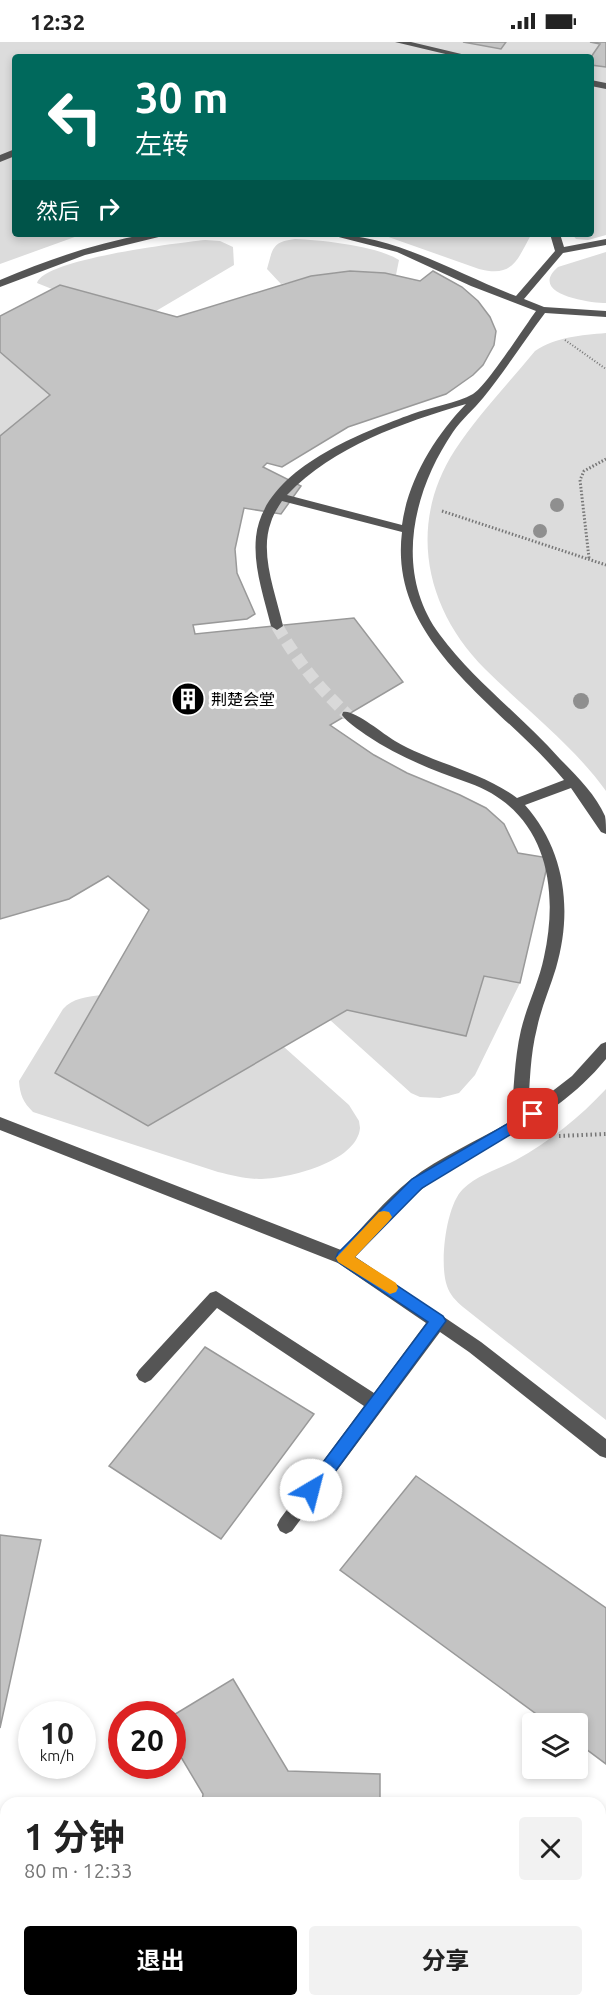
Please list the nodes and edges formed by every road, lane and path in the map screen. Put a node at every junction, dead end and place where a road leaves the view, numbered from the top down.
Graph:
1 (399, 42) edge
2 (456, 54) edge
3 (149, 237) edge
4 (345, 237) edge
5 (556, 237) edge
6 (606, 242) edge
7 (560, 251) junction
8 (0, 284) edge
9 (517, 301) junction
10 (606, 314) edge
11 (539, 315) junction
12 (606, 369) edge
13 (479, 396) junction
14 (606, 459) edge
15 (278, 496) junction
16 (412, 501) junction
17 (407, 530) junction
18 (589, 558) junction
19 (606, 565) edge
20 (277, 626) tunnel mouth
21 (348, 715) tunnel mouth
22 (573, 782) junction
23 (517, 803) junction
24 (606, 829) edge
25 (606, 1048) edge
26 (0, 1124) edge
27 (519, 1124) junction
28 (344, 1258) junction
29 (438, 1321) junction
30 (145, 1375) dead end
31 (376, 1404) junction
32 (606, 1450) edge
33 (286, 1525) dead end

1 - 2 lane
3 - 8 lane
4 - 9 lane
5 - 7 lane
6 - 7 lane
7 - 9 lane
9 - 11 lane
10 - 11 lane
11 - 12 path
11 - 13 lane
13 - 15 lane
13 - 16 lane
14 - 18 path
15 - 17 lane
15 - 20 lane
16 - 17 lane
16 - 18 path
17 - 22 lane
18 - 19 path
21 - 23 lane
22 - 23 lane
22 - 24 lane
23 - 27 lane
25 - 27 lane
26 - 28 lane
27 - 28 lane
28 - 29 lane
29 - 31 lane
29 - 32 lane
30 - 31 lane
31 - 33 lane

